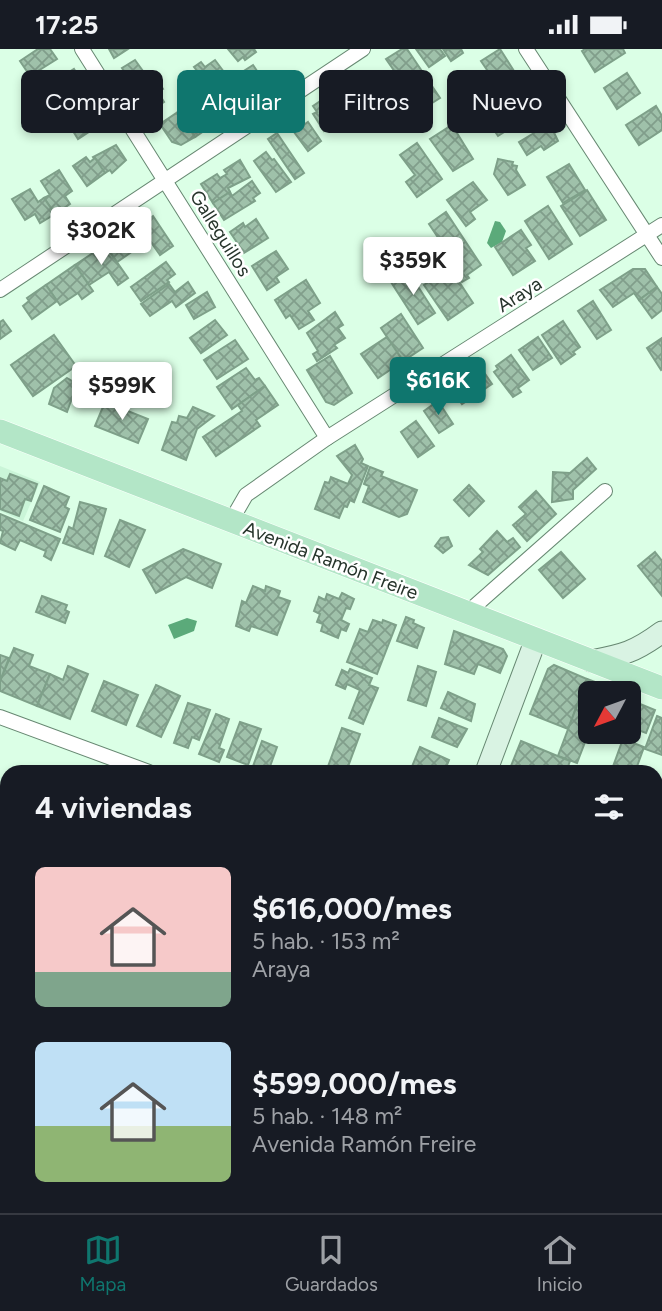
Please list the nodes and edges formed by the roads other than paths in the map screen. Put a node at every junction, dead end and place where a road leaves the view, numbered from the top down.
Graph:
1 (82, 49) edge
2 (363, 49) edge
3 (526, 49) edge
4 (165, 181) junction
5 (662, 225) edge
6 (648, 235) junction
7 (662, 258) edge
8 (0, 290) edge
9 (0, 431) edge
10 (327, 438) junction
11 (605, 491) dead end
12 (231, 520) junction
13 (467, 613) junction
14 (536, 639) junction
15 (654, 639) edge
16 (591, 661) junction
17 (654, 685) edge
18 (0, 717) edge
19 (130, 765) edge
20 (489, 765) edge

1 - 4 street, Galleguillos
2 - 4 street
3 - 6 street
4 - 8 street
4 - 10 street, Galleguillos
5 - 6 street, Araya
6 - 7 street
6 - 10 street, Araya
9 - 12 main road, Avenida Ramón Freire
10 - 12 street, Araya
11 - 13 street
12 - 13 main road, Avenida Ramón Freire
13 - 14 main road, Avenida Ramón Freire
14 - 16 main road, Avenida Ramón Freire
14 - 20 street
15 - 16 street
15 - 17 street
16 - 17 main road, Avenida Ramón Freire
18 - 19 street

